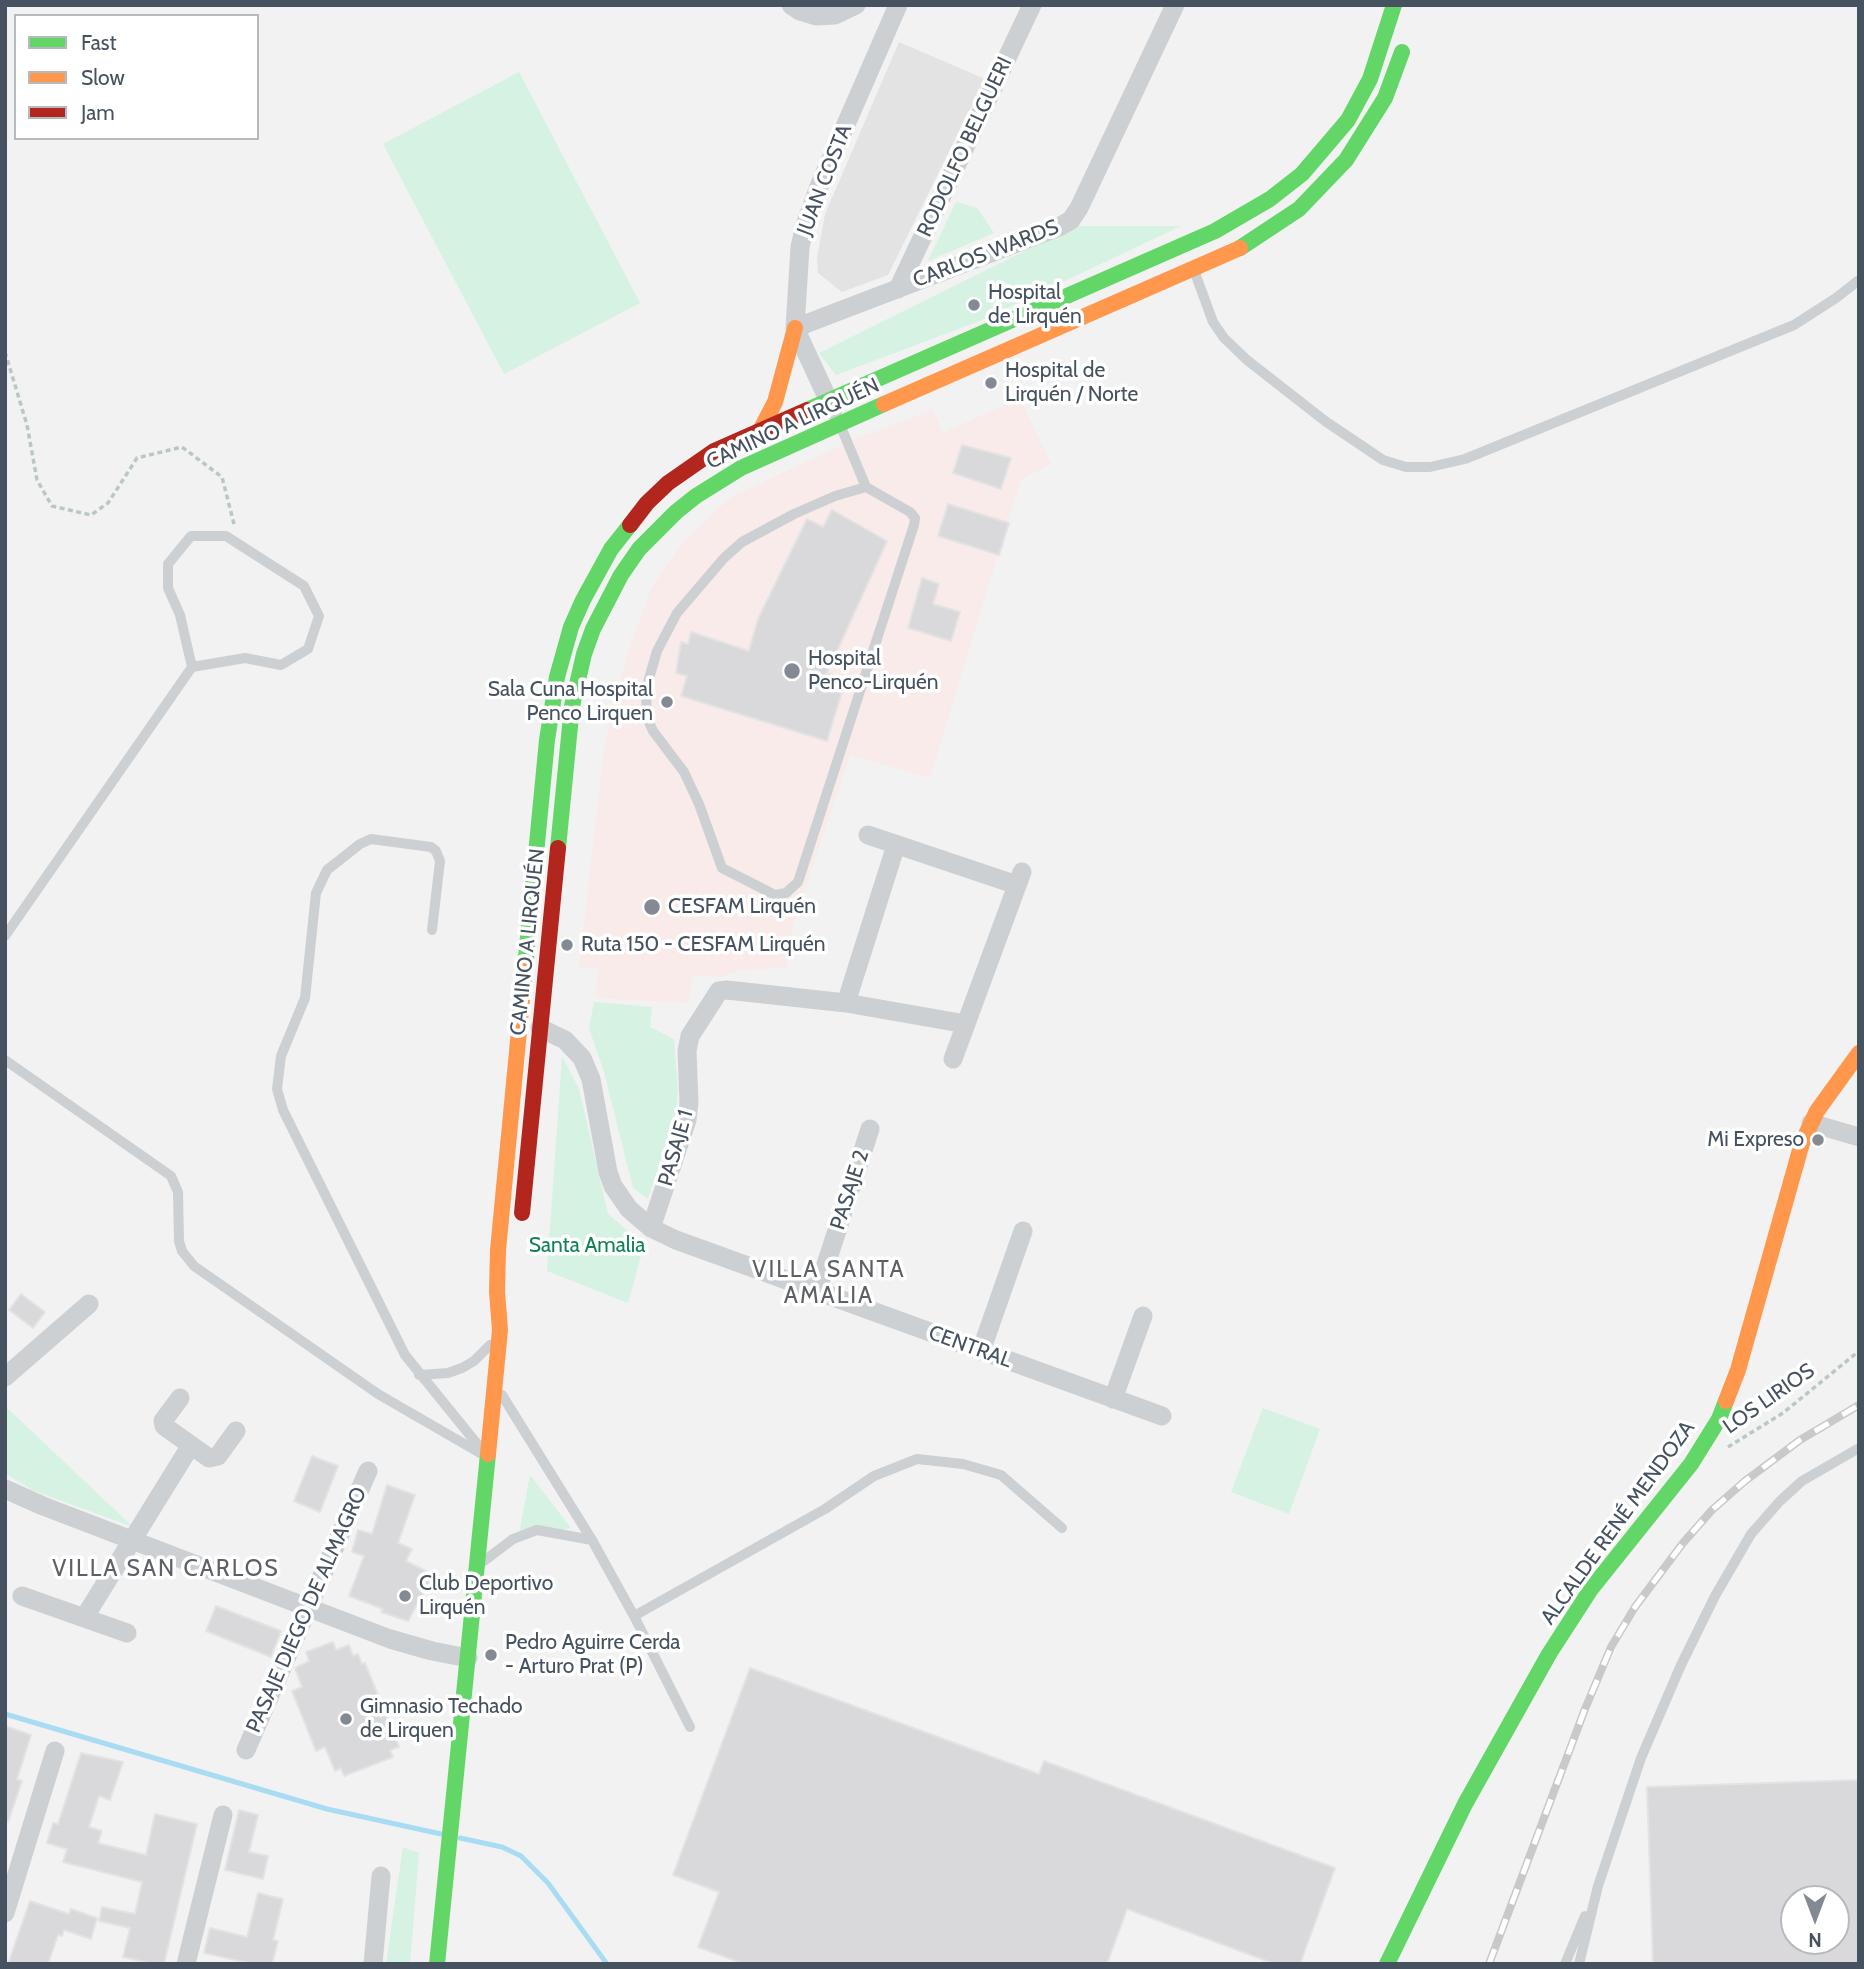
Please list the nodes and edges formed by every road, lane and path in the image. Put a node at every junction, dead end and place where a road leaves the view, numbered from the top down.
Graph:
1 (791, 5) edge
2 (856, 5) edge
3 (898, 5) edge
4 (1032, 5) edge
5 (1175, 5) edge
6 (1394, 5) edge
7 (1406, 39) dead end
8 (1194, 270) junction
9 (1859, 280) edge
10 (898, 289) junction
11 (795, 328) junction
12 (5, 352) edge
13 (828, 399) junction
14 (839, 423) junction
15 (761, 429) junction
16 (866, 487) junction
17 (226, 536) junction
18 (192, 667) junction
19 (868, 835) dead end
20 (896, 845) junction
21 (432, 930) dead end
22 (5, 936) edge
23 (846, 1003) junction
24 (966, 1024) junction
25 (540, 1028) junction
26 (1859, 1053) edge
27 (953, 1059) dead end
28 (5, 1060) edge
29 (1811, 1123) junction
30 (870, 1129) dead end
31 (1859, 1137) edge
32 (521, 1226) dead end
33 (651, 1228) junction
34 (1023, 1231) dead end
35 (513, 1284) dead end
36 (817, 1292) junction
37 (89, 1304) dead end
38 (1143, 1316) dead end
39 (500, 1330) junction
40 (981, 1351) junction
41 (1859, 1351) edge
42 (419, 1376) junction
43 (5, 1377) edge
44 (495, 1383) junction
45 (180, 1398) dead end
46 (1113, 1399) junction
47 (1162, 1416) dead end
48 (236, 1431) dead end
49 (191, 1446) junction
50 (1859, 1448) edge
51 (1723, 1450) dead end
52 (487, 1457) junction
53 (368, 1471) dead end
54 (5, 1489) edge
55 (1062, 1528) dead end
56 (132, 1540) junction
57 (593, 1540) junction
58 (477, 1570) junction
59 (22, 1596) dead end
60 (308, 1608) junction
61 (634, 1616) junction
62 (84, 1618) junction
63 (127, 1633) dead end
64 (468, 1658) junction
65 (690, 1727) dead end
66 (246, 1750) dead end
67 (55, 1751) dead end
68 (223, 1815) dead end
69 (381, 1876) dead end
70 (1598, 1886) junction
71 (5, 1913) edge
72 (186, 1964) edge
73 (373, 1964) edge
74 (437, 1964) edge
75 (1387, 1964) edge
76 (1565, 1964) edge
77 (1578, 1964) edge

1 - 2 street
3 - 11 street, JUAN COSTA
4 - 10 street, RODOLFO BELGUERI
5 - 10 street, CARLOS WARDS
6 - 13 main road, CAMINO A LIRQUÉN
7 - 8 main road, CAMINO A LIRQUÉN
8 - 9 lane
8 - 14 main road, CAMINO A LIRQUÉN
10 - 11 street, CARLOS WARDS
11 - 13 street, JUAN COSTA
11 - 15 main road
12 - 17 path
13 - 14 street
13 - 15 main road, CAMINO A LIRQUÉN
14 - 16 lane
14 - 25 main road, CAMINO A LIRQUÉN
15 - 39 main road, CAMINO A LIRQUÉN
16 - 16 lane
17 - 18 lane
17 - 18 lane
18 - 22 lane
19 - 20 street
20 - 23 street
20 - 24 street
21 - 42 lane
23 - 24 street
23 - 33 street, PASAJE 1
24 - 27 street
25 - 32 main road, CAMINO A LIRQUÉN
25 - 33 street, CENTRAL
26 - 29 main road, ALCALDE RENÉ MENDOZA
28 - 52 lane
29 - 31 street
29 - 75 main road, ALCALDE RENÉ MENDOZA
30 - 36 street, PASAJE 2
33 - 36 street, CENTRAL
34 - 40 street
35 - 39 main road, CAMINO A LIRQUÉN
36 - 40 street, CENTRAL
37 - 43 street
38 - 46 street
39 - 42 lane
39 - 44 main road, CAMINO A LIRQUÉN
40 - 46 street, CENTRAL
41 - 51 path, LOS LIRIOS
42 - 52 lane
44 - 52 main road, CAMINO A LIRQUÉN
44 - 57 lane
45 - 49 street
46 - 47 street, CENTRAL
48 - 49 street
49 - 56 street
50 - 70 lane
52 - 58 main road, CAMINO A LIRQUÉN
53 - 60 street, PASAJE DIEGO DE ALMAGRO
54 - 56 street
55 - 61 lane
56 - 60 street
56 - 62 street
57 - 58 lane
57 - 61 lane
58 - 64 main road, CAMINO A LIRQUÉN
59 - 62 street
60 - 64 street
60 - 66 street, PASAJE DIEGO DE ALMAGRO
61 - 65 lane
62 - 63 street
64 - 74 main road, CAMINO A LIRQUÉN
67 - 71 street
68 - 72 street
69 - 73 street
70 - 76 lane
70 - 77 lane

